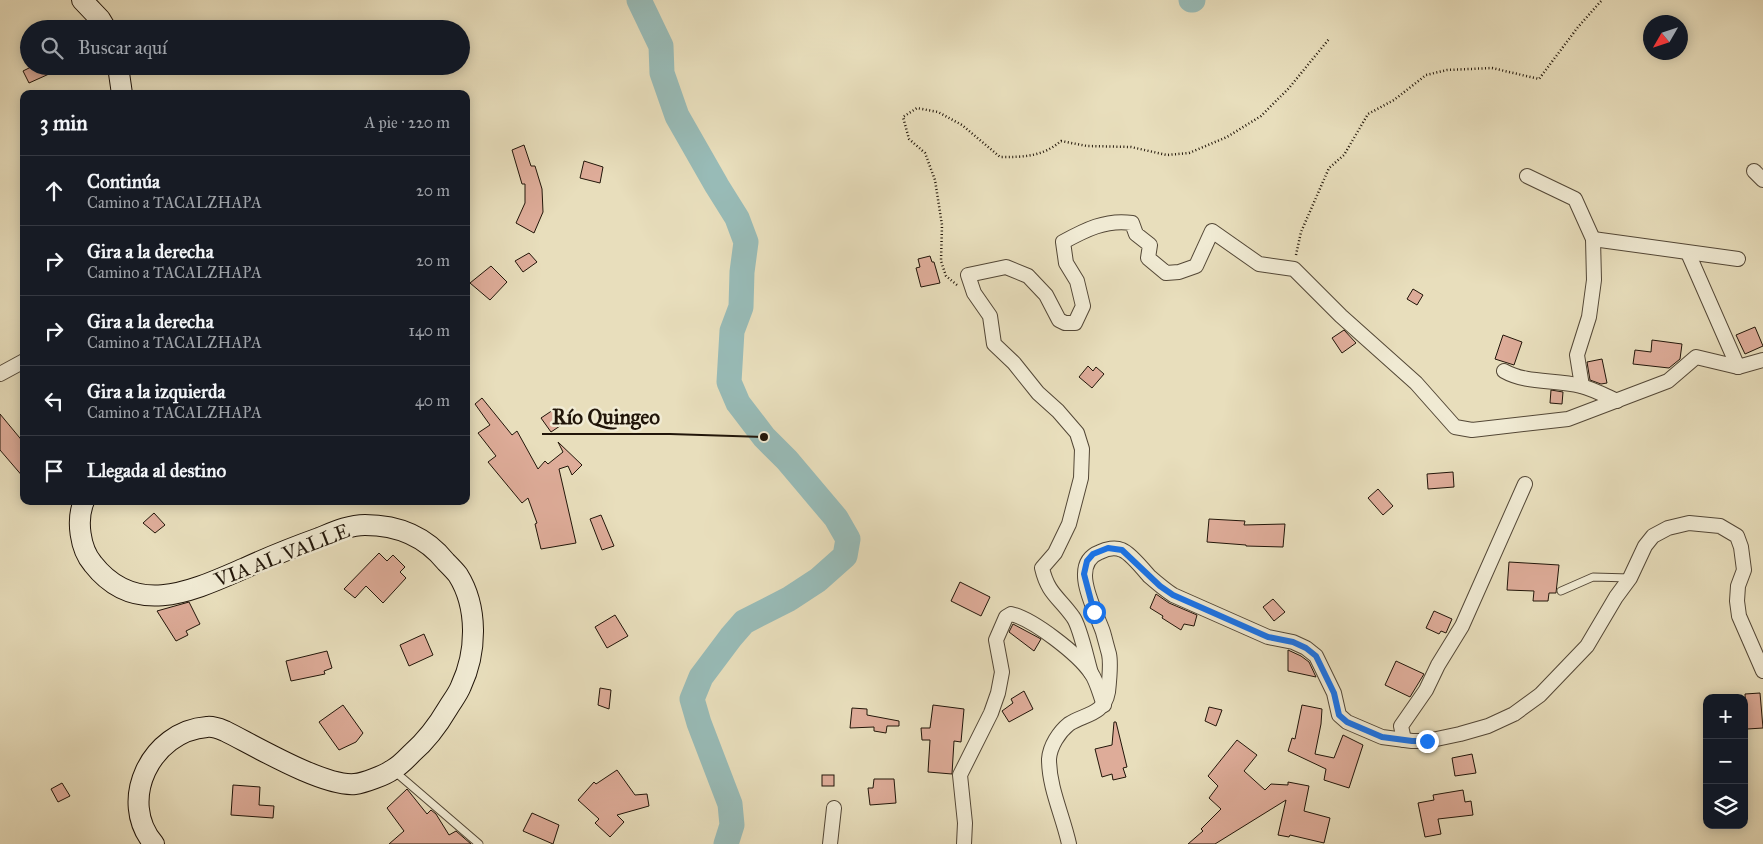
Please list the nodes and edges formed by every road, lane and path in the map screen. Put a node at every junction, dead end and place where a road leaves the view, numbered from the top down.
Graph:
1 (82, 0) edge
2 (1602, 0) edge
3 (101, 20) edge
4 (1329, 39) dead end
5 (119, 75) edge
6 (121, 90) edge
7 (1527, 176) dead end
8 (1593, 239) junction
9 (1688, 253) junction
10 (1738, 259) dead end
11 (1294, 269) junction
12 (974, 293) junction
13 (1763, 360) edge
14 (20, 363) edge
15 (1738, 367) junction
16 (1504, 371) dead end
17 (0, 374) edge
18 (1582, 386) junction
19 (1618, 400) junction
20 (1525, 484) dead end
21 (83, 505) edge
22 (1630, 578) junction
23 (1561, 591) dead end
24 (1763, 671) edge
25 (1091, 673) junction
26 (1104, 705) junction
27 (1404, 740) junction
28 (393, 770) junction
29 (834, 808) dead end
30 (154, 844) edge
31 (479, 844) edge
32 (830, 844) edge
33 (964, 844) edge
34 (1068, 844) edge

1 - 3 main road
2 - 11 path
4 - 12 path
5 - 6 main road
7 - 8 street
8 - 9 street
8 - 18 street
9 - 10 street
9 - 15 street
11 - 12 street
11 - 19 street
12 - 25 street
13 - 15 street
14 - 17 street
15 - 19 street
16 - 18 street
18 - 19 street
20 - 27 street
21 - 28 main road, VIA AL VALLE
22 - 23 lane
22 - 24 street
22 - 27 street
25 - 26 street
25 - 33 street
26 - 27 street
26 - 34 street
28 - 30 main road, VIA AL VALLE
28 - 31 lane
29 - 32 street

